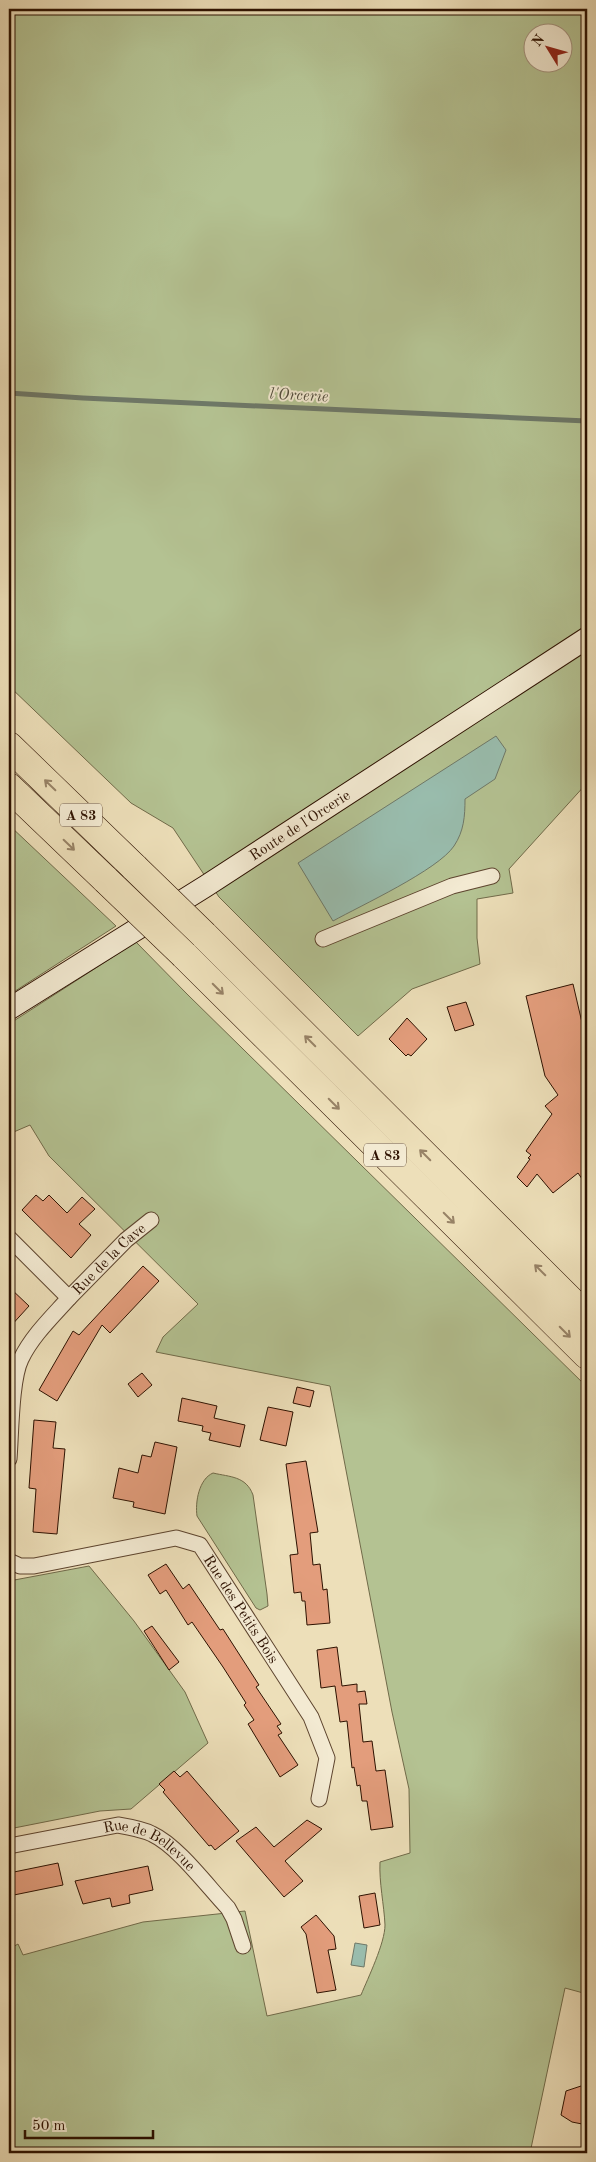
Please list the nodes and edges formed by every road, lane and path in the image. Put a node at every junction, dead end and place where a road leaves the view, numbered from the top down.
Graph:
1 (587, 638) edge
2 (9, 746) edge
3 (9, 787) edge
4 (492, 876) dead end
5 (324, 939) dead end
6 (9, 1009) edge
7 (151, 1220) dead end
8 (9, 1238) edge
9 (69, 1298) junction
10 (587, 1317) edge
11 (587, 1355) edge
12 (9, 1459) edge
13 (9, 1561) edge
14 (319, 1799) dead end
15 (9, 1846) edge
16 (243, 1946) dead end

1 - 6 street, Route de l'Orcerie
10 -> 2 highway, A 83, bridge
3 -> 11 highway, A 83, bridge
4 - 5 street
7 - 9 street, Rue de la Cave
8 - 9 street, Rue de la Cave
9 - 12 street, Rue de la Cave
13 - 14 street, Rue des Petits Bois
15 - 16 street, Rue de Bellevue

